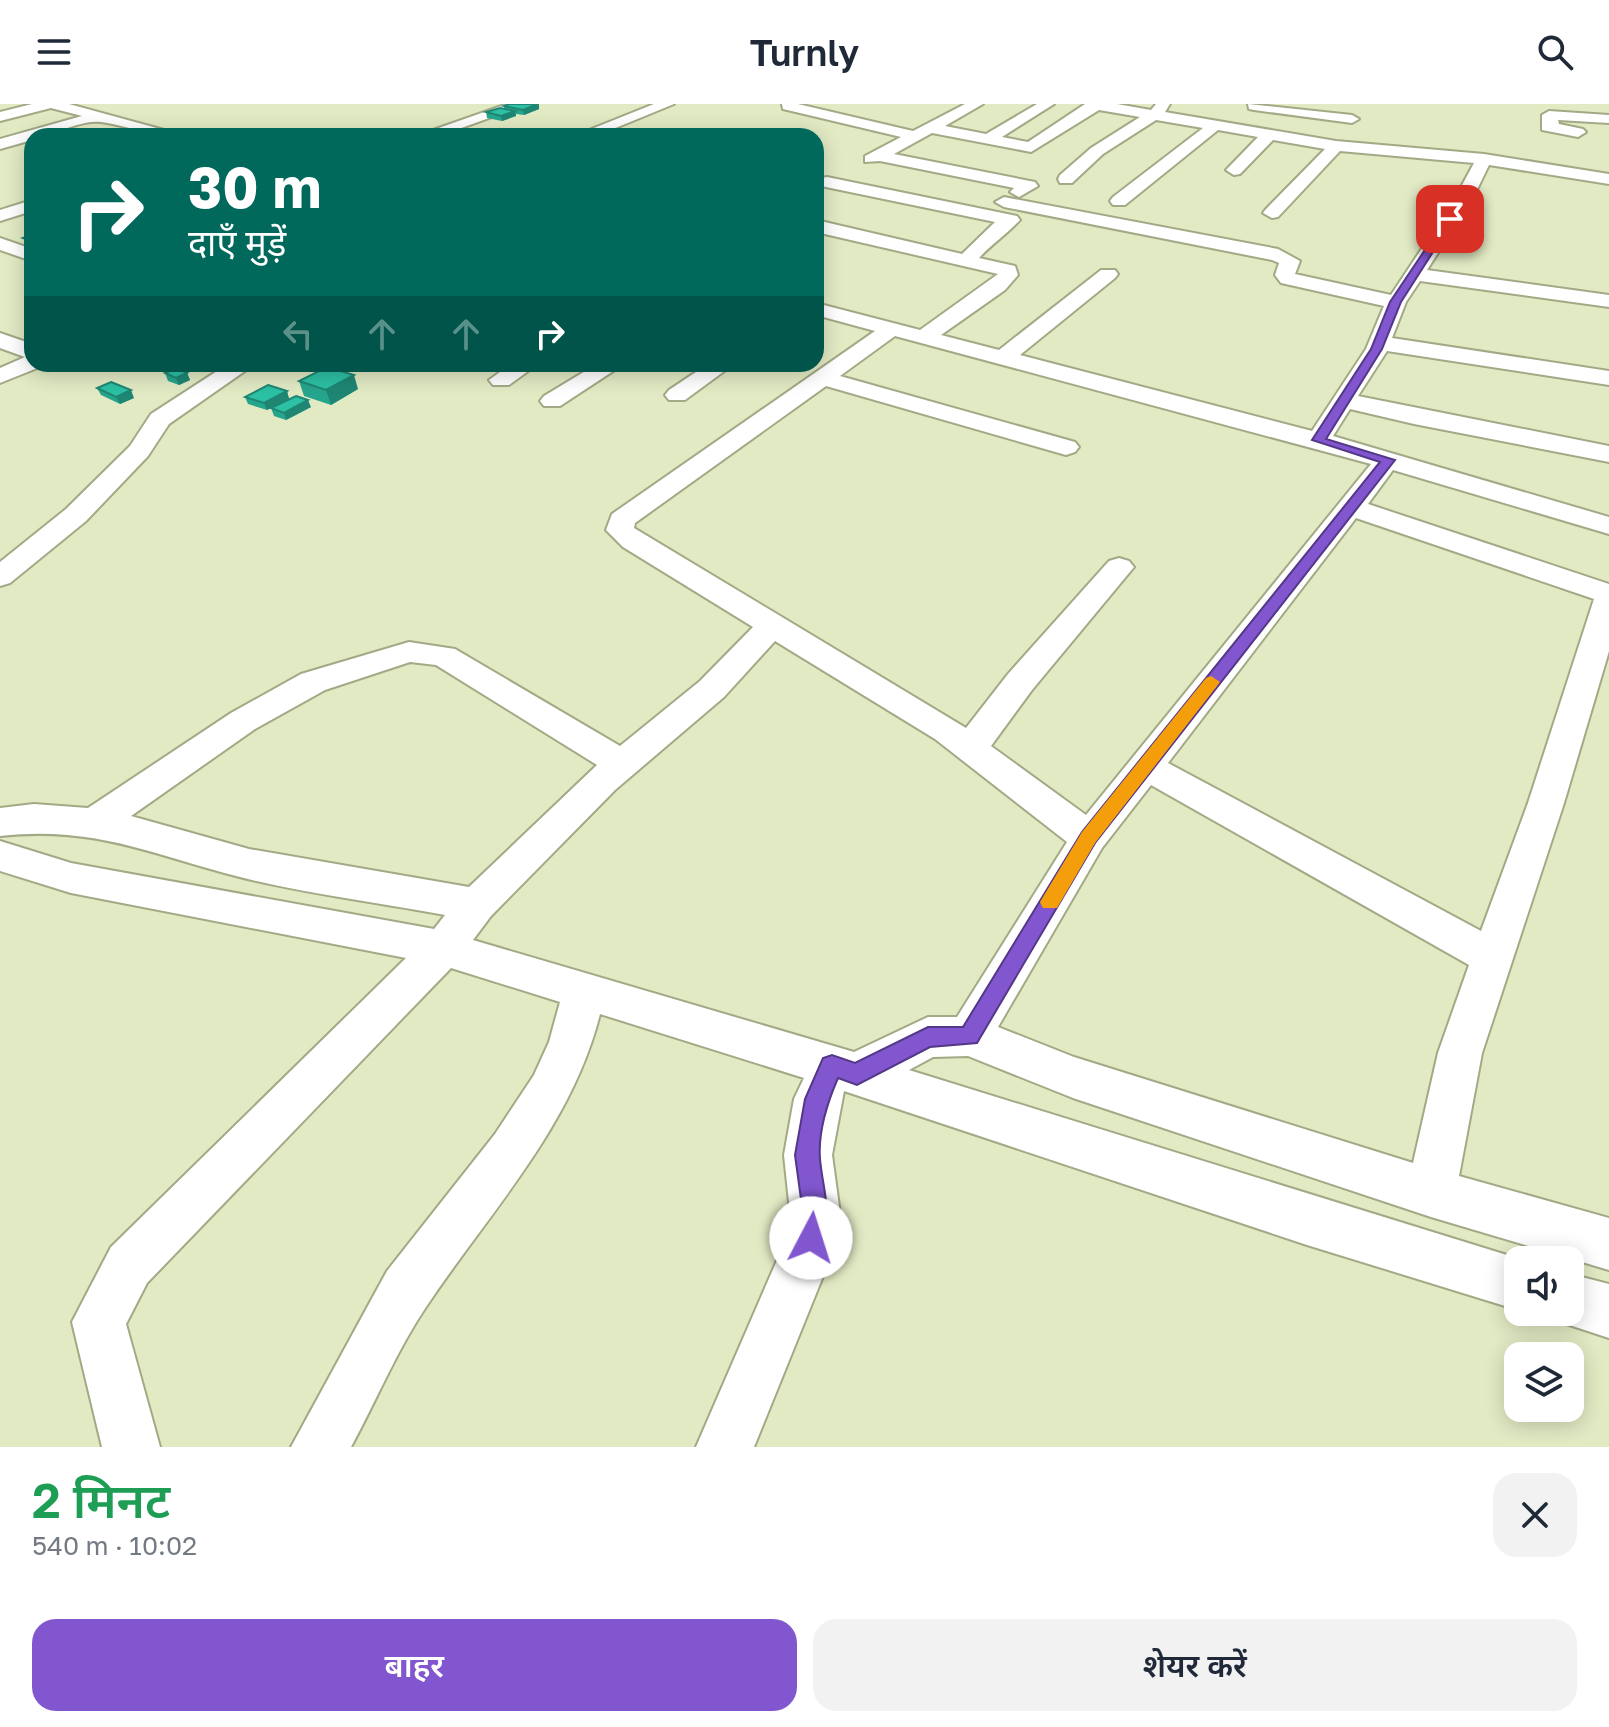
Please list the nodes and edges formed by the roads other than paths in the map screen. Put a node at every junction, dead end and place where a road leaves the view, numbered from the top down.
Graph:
1 (51, 104) edge
2 (521, 104) edge
3 (667, 104) edge
4 (976, 104) edge
5 (1094, 104) edge
6 (788, 106) dead end
7 (1006, 106) dead end
8 (1041, 107) edge
9 (1159, 109) edge
10 (872, 111) dead end
11 (1351, 112) edge
12 (97, 116) junction
13 (0, 117) edge
14 (1609, 119) edge
15 (851, 120) junction
16 (1217, 124) junction
17 (55, 128) edge
18 (141, 128) edge
19 (448, 128) edge
20 (603, 128) edge
21 (1578, 132) dead end
22 (916, 135) junction
23 (1269, 135) junction
24 (24, 137) edge
25 (988, 139) junction
26 (1358, 143) junction
27 (0, 144) edge
28 (1336, 146) junction
29 (933, 147) dead end
30 (877, 155) junction
31 (1484, 159) junction
32 (1008, 162) dead end
33 (1234, 170) dead end
34 (983, 177) junction
35 (1066, 179) dead end
36 (1609, 179) edge
37 (824, 182) edge
38 (824, 185) edge
39 (24, 193) edge
40 (0, 198) edge
41 (1119, 201) dead end
42 (1004, 202) junction
43 (938, 205) junction
44 (24, 208) edge
45 (1272, 213) dead end
46 (984, 215) junction
47 (0, 216) edge
48 (824, 228) edge
49 (0, 244) edge
50 (24, 252) edge
51 (967, 259) junction
52 (1108, 274) dead end
53 (1415, 274) junction
54 (1609, 301) edge
55 (1396, 302) junction
56 (824, 311) edge
57 (893, 328) junction
58 (925, 336) junction
59 (0, 340) edge
60 (1380, 343) junction
61 (24, 349) edge
62 (1003, 358) junction
63 (24, 366) edge
64 (229, 372) edge
65 (514, 372) edge
66 (600, 372) edge
67 (711, 372) edge
68 (0, 376) edge
69 (1609, 378) edge
70 (825, 379) junction
71 (501, 380) dead end
72 (677, 395) dead end
73 (1344, 400) junction
74 (552, 401) dead end
75 (1318, 440) junction
76 (1066, 447) dead end
77 (1609, 454) edge
78 (1388, 460) junction
79 (1350, 507) junction
80 (1609, 526) edge
81 (1119, 567) dead end
82 (0, 577) edge
83 (1609, 597) edge
84 (773, 624) junction
85 (1602, 647) edge
86 (970, 748) junction
87 (622, 764) junction
88 (1145, 766) junction
89 (96, 821) junction
90 (0, 822) edge
91 (1089, 838) junction
92 (0, 856) edge
93 (477, 905) junction
94 (443, 948) junction
95 (1493, 958) junction
96 (585, 990) junction
97 (969, 1036) junction
98 (844, 1070) junction
99 (1431, 1193) junction
100 (1609, 1244) edge
101 (1504, 1280) edge
102 (1584, 1304) edge
103 (1609, 1311) edge
104 (131, 1447) edge
105 (320, 1447) edge
106 (725, 1447) edge

1 - 12 street
1 - 13 street
2 - 19 street
3 - 20 street
4 - 22 street
5 - 9 street
5 - 25 street
6 - 15 street
7 - 8 street
8 - 25 street
9 - 16 street
9 - 35 street
10 - 15 street
11 - 26 street
11 - 26 street
12 - 17 street
12 - 18 street
14 - 21 street
15 - 22 street
16 - 23 street
16 - 41 street
22 - 25 street
22 - 29 street
22 - 30 street
23 - 28 street
23 - 33 street
24 - 27 street
26 - 28 street
26 - 31 street
28 - 45 street
30 - 34 street
30 - 37 street
31 - 36 street
31 - 53 street
32 - 34 street
34 - 42 street
34 - 43 street
38 - 43 street
39 - 40 street
42 - 46 street
42 - 55 street
43 - 46 street
44 - 47 street
46 - 51 street
48 - 51 street
49 - 50 street
51 - 58 street
52 - 62 street
53 - 54 street
53 - 55 street
55 - 60 street
56 - 57 street
57 - 58 street
57 - 70 street
58 - 62 street
59 - 61 street
60 - 69 street
60 - 73 street
62 - 75 street
63 - 68 street
64 - 82 street
65 - 71 street
66 - 74 street
67 - 72 street
70 - 76 street
70 - 84 street
73 - 75 street
73 - 77 street
75 - 78 street
78 - 79 street
78 - 80 street
79 - 83 street
79 - 88 street
81 - 86 street
83 - 85 street
84 - 86 street
84 - 87 street
85 - 95 street
86 - 91 street
87 - 89 street
87 - 93 street
88 - 91 street
88 - 95 street
89 - 90 street
89 - 93 street
91 - 97 street
92 - 94 street
93 - 94 street
94 - 96 street
94 - 104 street
95 - 99 street
96 - 98 street
96 - 105 street
97 - 98 street
97 - 99 street
98 - 101 street
98 - 106 street
99 - 100 street
102 - 103 street

